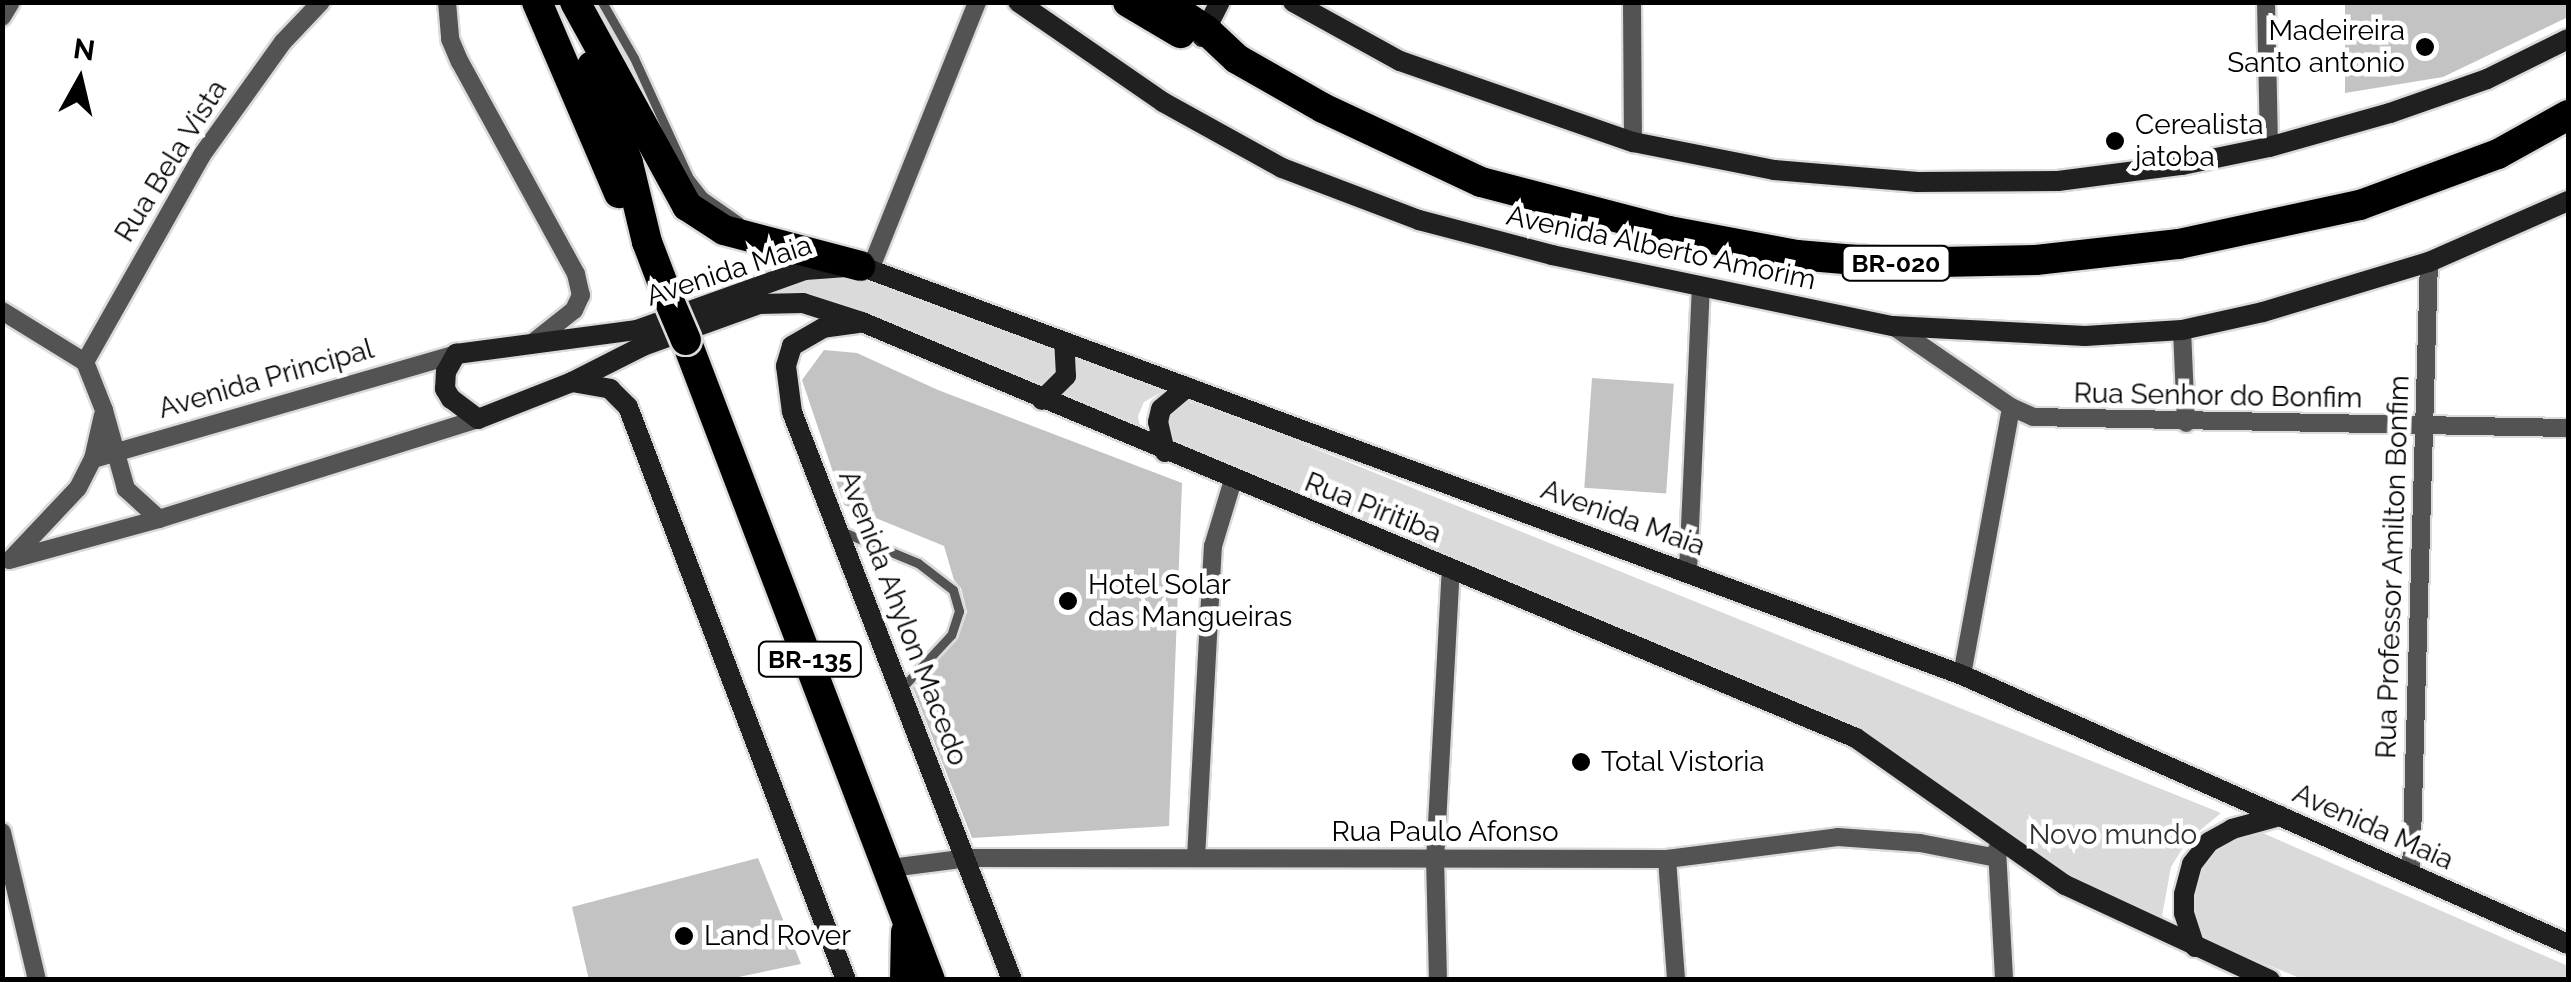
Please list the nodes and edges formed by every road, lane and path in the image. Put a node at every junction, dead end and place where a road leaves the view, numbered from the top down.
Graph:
1 (11, 2) edge
2 (321, 2) edge
3 (447, 2) edge
4 (537, 2) edge
5 (568, 2) edge
6 (576, 2) edge
7 (602, 2) edge
8 (977, 2) edge
9 (1018, 2) edge
10 (1128, 2) edge
11 (1164, 2) edge
12 (1220, 2) edge
13 (1293, 2) edge
14 (1632, 2) edge
15 (2266, 2) edge
16 (2, 16) edge
17 (1202, 36) junction
18 (2568, 39) edge
19 (2568, 115) edge
20 (1633, 142) junction
21 (2269, 147) junction
22 (2568, 201) edge
23 (647, 242) junction
24 (779, 247) junction
25 (2429, 262) junction
26 (865, 268) junction
27 (1701, 288) junction
28 (2, 311) edge
29 (862, 322) junction
30 (1893, 326) junction
31 (2182, 330) junction
32 (695, 332) junction
33 (535, 342) junction
34 (1064, 342) junction
35 (456, 354) junction
36 (85, 362) junction
37 (572, 382) junction
38 (1186, 388) junction
39 (1042, 400) junction
40 (2010, 406) junction
41 (104, 410) junction
42 (478, 419) junction
43 (2186, 423) junction
44 (2427, 426) junction
45 (2568, 428) edge
46 (114, 452) junction
47 (1165, 452) junction
48 (93, 459) junction
49 (1233, 480) junction
50 (158, 519) junction
51 (840, 531) junction
52 (6, 561) edge
53 (1451, 570) junction
54 (1688, 571) junction
55 (1962, 675) junction
56 (901, 689) junction
57 (2280, 816) junction
58 (2, 832) edge
59 (1997, 848) junction
60 (968, 858) junction
61 (1196, 858) junction
62 (1667, 859) junction
63 (1435, 862) junction
64 (891, 868) junction
65 (2410, 874) junction
66 (906, 919) junction
67 (2568, 944) edge
68 (2195, 947) junction
69 (37, 980) edge
70 (846, 980) edge
71 (905, 980) edge
72 (930, 980) edge
73 (1012, 980) edge
74 (1438, 980) edge
75 (1676, 980) edge
76 (2004, 980) edge
77 (2270, 980) edge

1 - 16 street
2 - 36 street, Rua Bela Vista
3 - 33 street
4 - 23 highway, BR-135
5 - 23 highway, BR-135
6 - 24 highway
7 - 24 lane
8 - 26 street
9 - 27 main road, Avenida Alberto Amorim
10 - 17 highway
11 - 17 highway
12 - 17 main road
13 - 20 main road
14 - 20 street
15 - 21 street
17 - 19 highway, BR-020
18 - 21 main road
20 - 21 main road
22 - 25 main road, Avenida Alberto Amorim
23 - 32 highway, BR-135, bridge
24 - 26 highway
25 - 31 main road, Avenida Alberto Amorim
25 - 44 street, Rua Professor Amilton Bonfim
26 - 33 main road, Avenida Maia
26 - 34 main road, Avenida Maia
27 - 30 main road, Avenida Alberto Amorim
27 - 54 street
28 - 36 street
29 - 32 main road, Rua Piritiba
29 - 39 main road, Rua Piritiba
29 - 51 main road, Avenida Ahylon Macedo
30 - 31 main road, Avenida Alberto Amorim
30 - 40 street, Rua Senhor do Bonfim
31 - 43 street
32 - 37 main road, Rua Piritiba
32 - 64 highway, BR-135
33 - 35 main road, Avenida Maia
34 - 38 main road, Avenida Maia
34 - 39 main road
35 - 42 main road
35 - 46 street, Avenida Principal
36 - 41 street
37 - 42 main road, Rua Piritiba
37 - 70 main road
38 - 47 main road
38 - 54 main road, Avenida Maia
39 - 47 main road, Rua Piritiba
40 - 43 street, Rua Senhor do Bonfim
40 - 55 street
41 - 46 street
41 - 48 street
42 - 50 street
43 - 44 street, Rua Senhor do Bonfim
44 - 45 street, Rua Senhor do Bonfim
44 - 65 street, Rua Professor Amilton Bonfim
46 - 48 street, Avenida Principal
46 - 50 street
47 - 49 main road, Rua Piritiba
48 - 52 street
49 - 53 main road, Rua Piritiba
49 - 61 street
50 - 52 street
51 - 56 main road, Avenida Ahylon Macedo
51 - 56 lane
53 - 59 main road, Rua Piritiba
53 - 63 street
54 - 55 main road, Avenida Maia
55 - 57 main road, Avenida Maia
56 - 60 main road, Avenida Ahylon Macedo
57 - 65 main road, Avenida Maia
57 - 68 main road
58 - 69 street
59 - 62 street, Rua Paulo Afonso
59 - 68 main road, Rua Piritiba
59 - 76 street
60 - 61 street, Rua Paulo Afonso
60 - 64 street, Rua Paulo Afonso
60 - 73 main road, Avenida Ahylon Macedo
61 - 63 street, Rua Paulo Afonso
62 - 63 street, Rua Paulo Afonso
62 - 75 street
63 - 74 street
64 - 66 highway, BR-135
65 - 67 main road, Avenida Maia
66 - 71 highway
66 - 72 highway, BR-135
68 - 77 main road, Rua Piritiba

